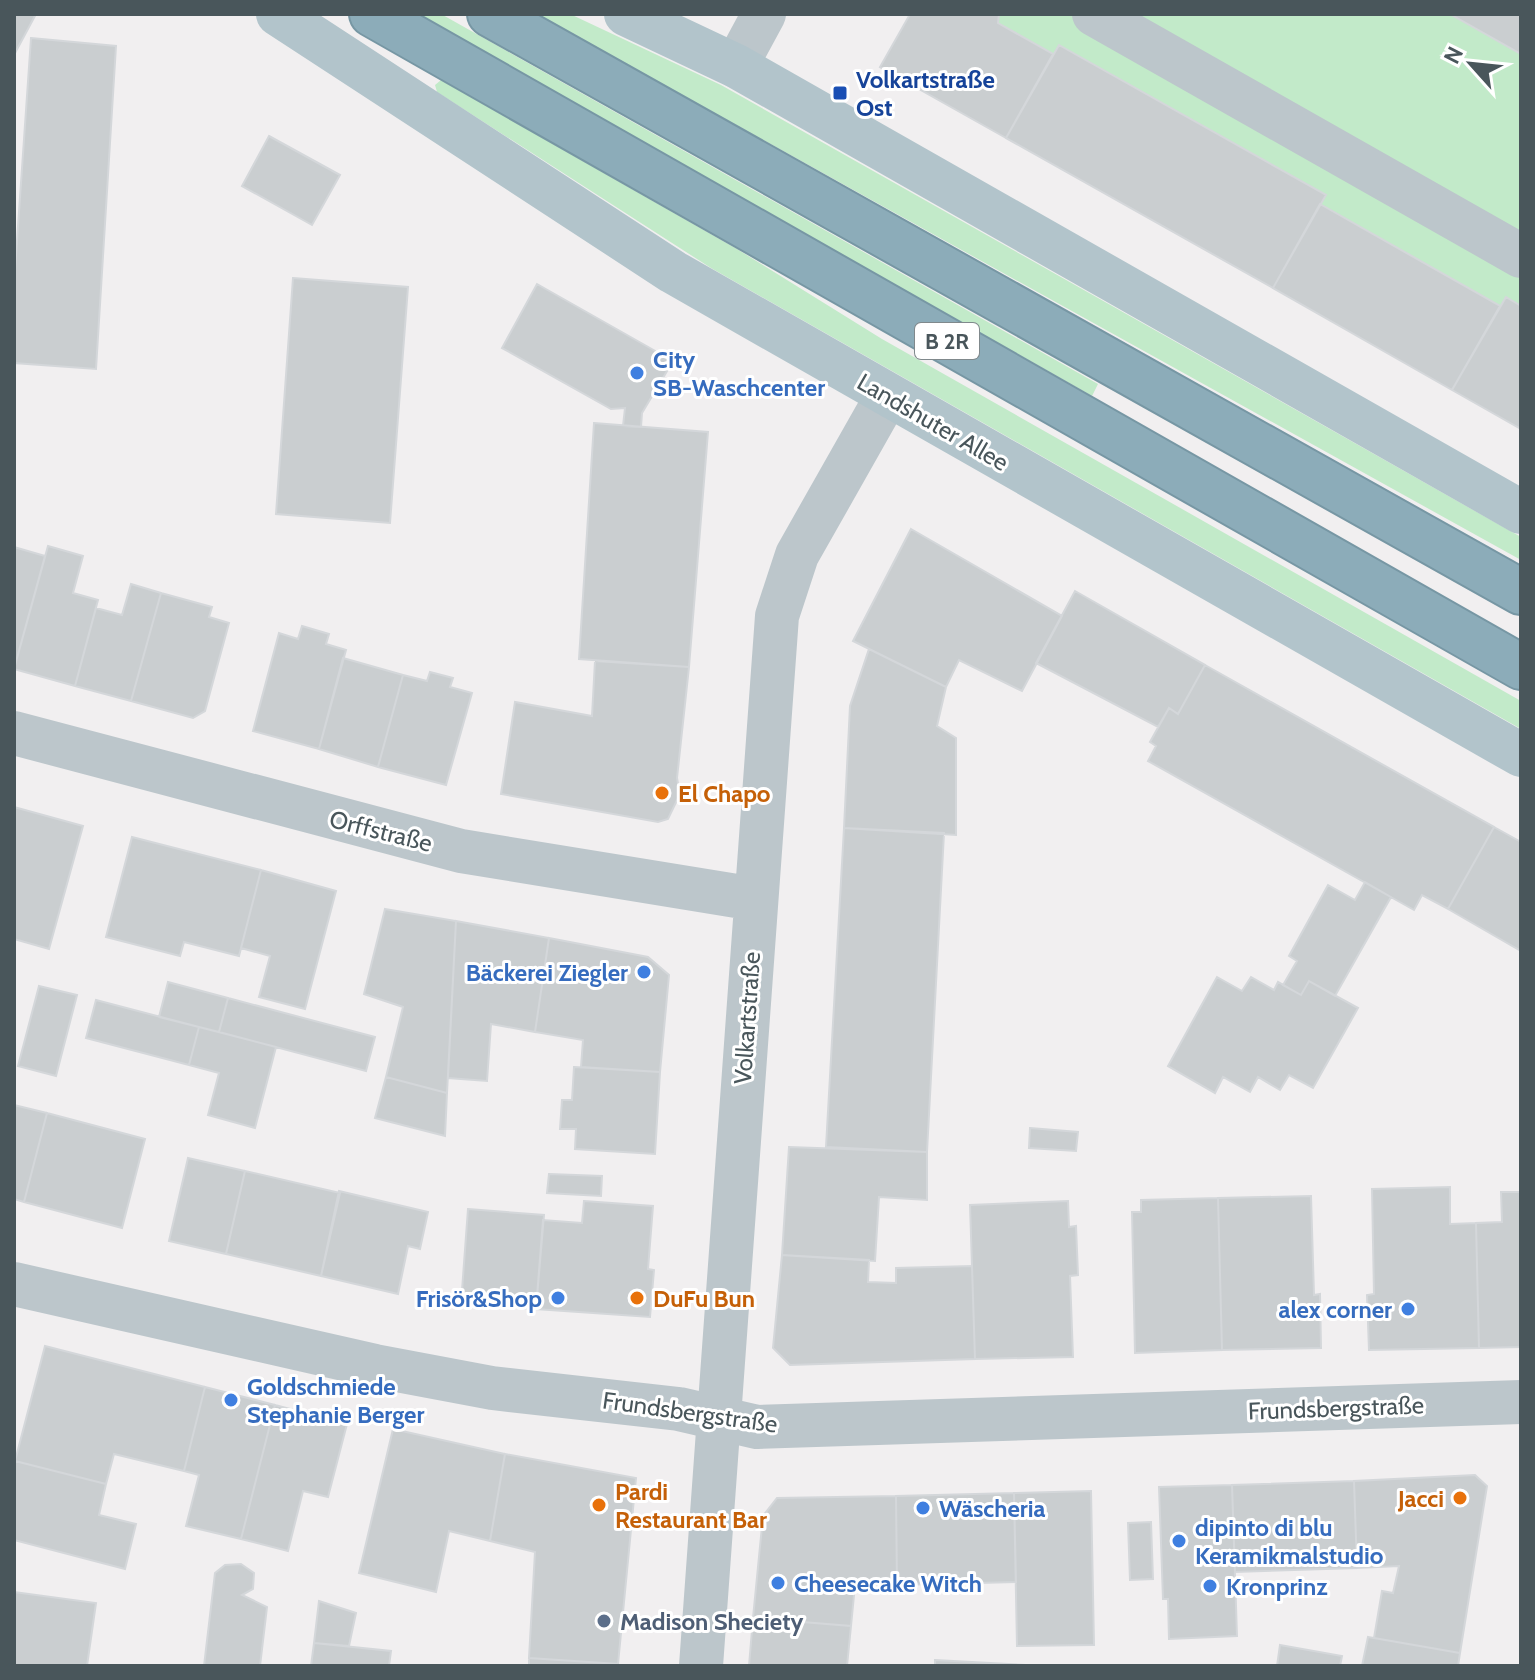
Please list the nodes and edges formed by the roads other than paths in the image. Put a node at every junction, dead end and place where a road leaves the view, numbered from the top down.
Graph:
1 (278, 14) edge
2 (372, 14) edge
3 (490, 14) edge
4 (626, 14) edge
5 (764, 14) edge
6 (1094, 14) edge
7 (736, 66) junction
8 (1521, 256) edge
9 (887, 396) junction
10 (1521, 512) edge
11 (1521, 592) edge
12 (1521, 667) edge
13 (14, 733) edge
14 (1521, 755) edge
15 (755, 899) junction
16 (14, 1284) edge
17 (1521, 1402) edge
18 (719, 1417) junction
19 (701, 1666) edge

1 - 9 main road, Landshuter Allee
2 - 12 highway, B 2R
3 - 11 highway, B 2R
4 - 7 main road
5 - 7 street
6 - 8 street
7 - 10 main road
9 - 14 main road, Landshuter Allee
9 - 15 street, Volkartstraße
13 - 15 street, Orffstraße
15 - 18 street, Volkartstraße
16 - 18 street, Frundsbergstraße
17 - 18 street, Frundsbergstraße
18 - 19 street, Volkartstraße

